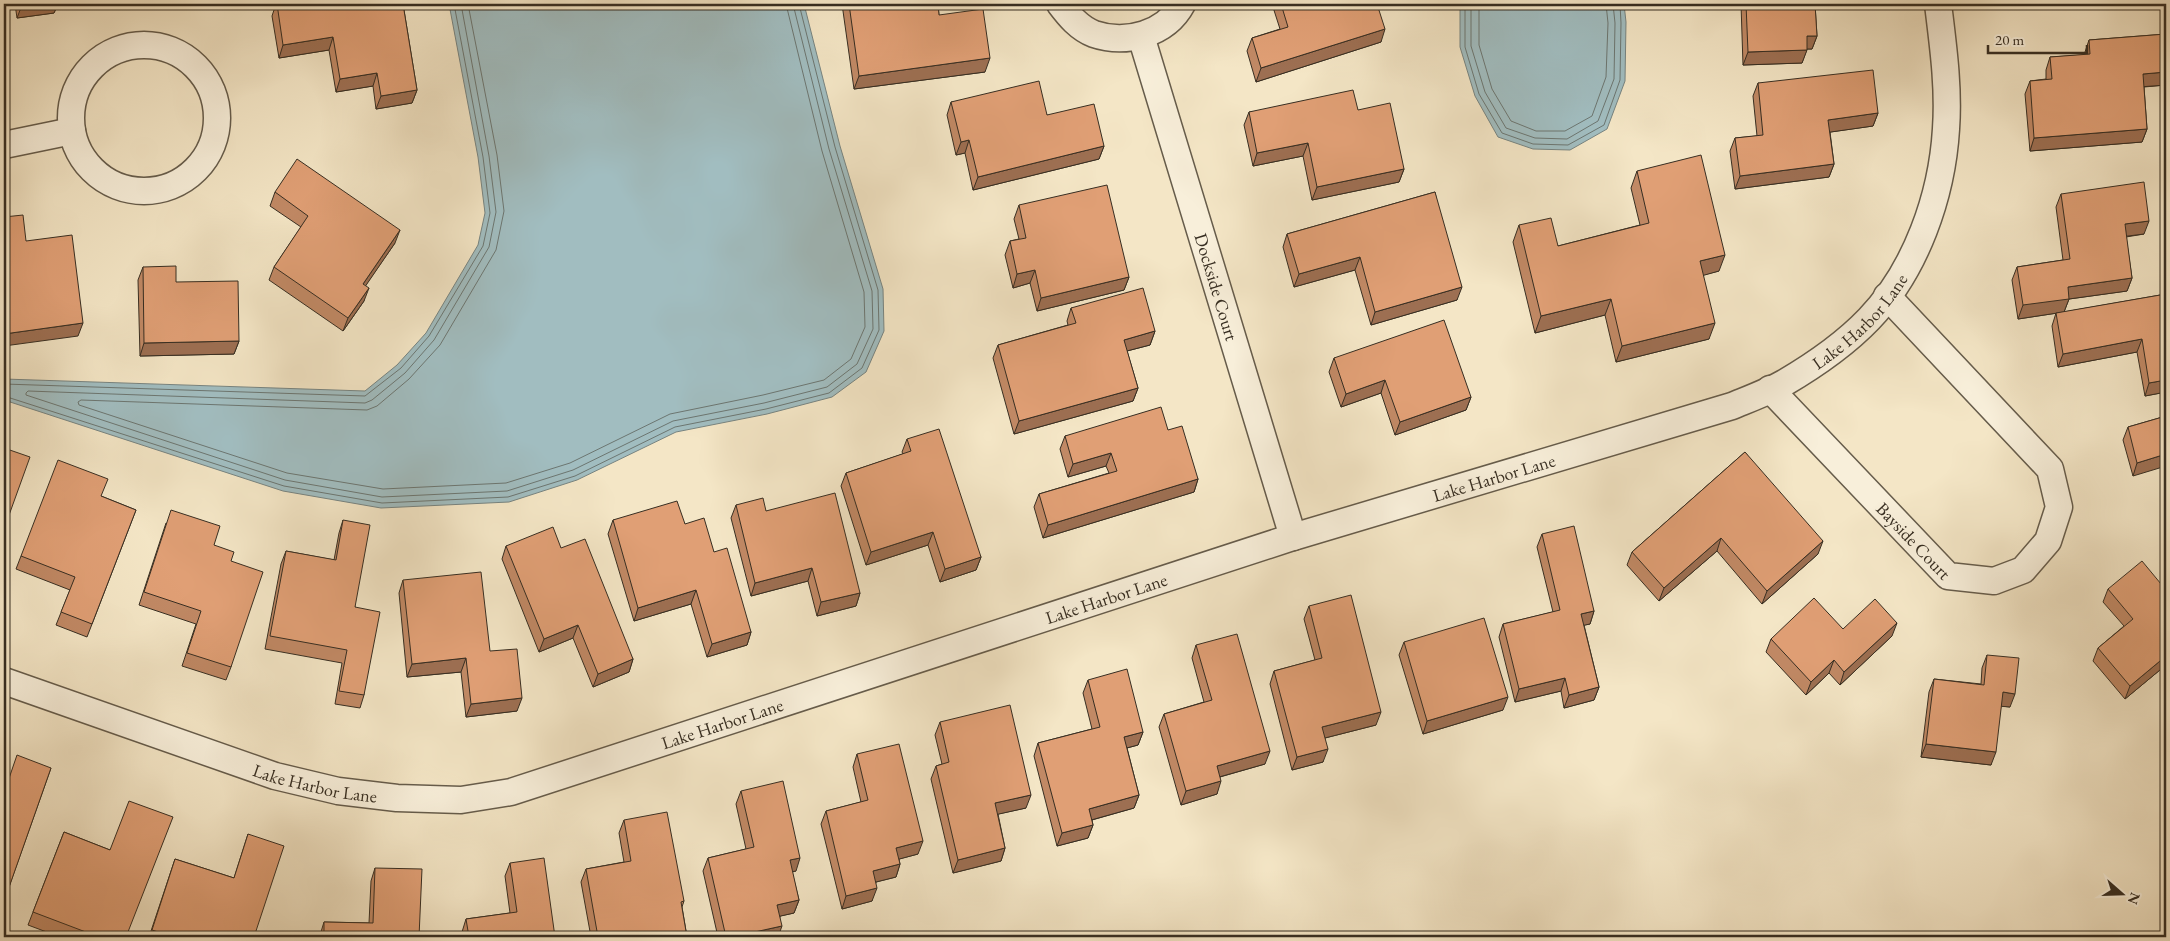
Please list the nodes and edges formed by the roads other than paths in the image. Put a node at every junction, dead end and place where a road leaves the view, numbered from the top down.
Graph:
1 (1060, 4) edge
2 (1182, 4) edge
3 (1938, 4) edge
4 (1141, 36) junction
5 (72, 131) junction
6 (4, 145) edge
7 (1887, 296) junction
8 (1770, 389) junction
9 (1294, 537) junction
10 (4, 681) edge

1 - 4 street
2 - 4 street
3 - 7 street, Lake Harbor Lane
4 - 9 street, Dockside Court
5 - 5 street
5 - 6 street
7 - 8 street, Lake Harbor Lane
7 - 8 street, Bayside Court
8 - 9 street, Lake Harbor Lane
9 - 10 street, Lake Harbor Lane

